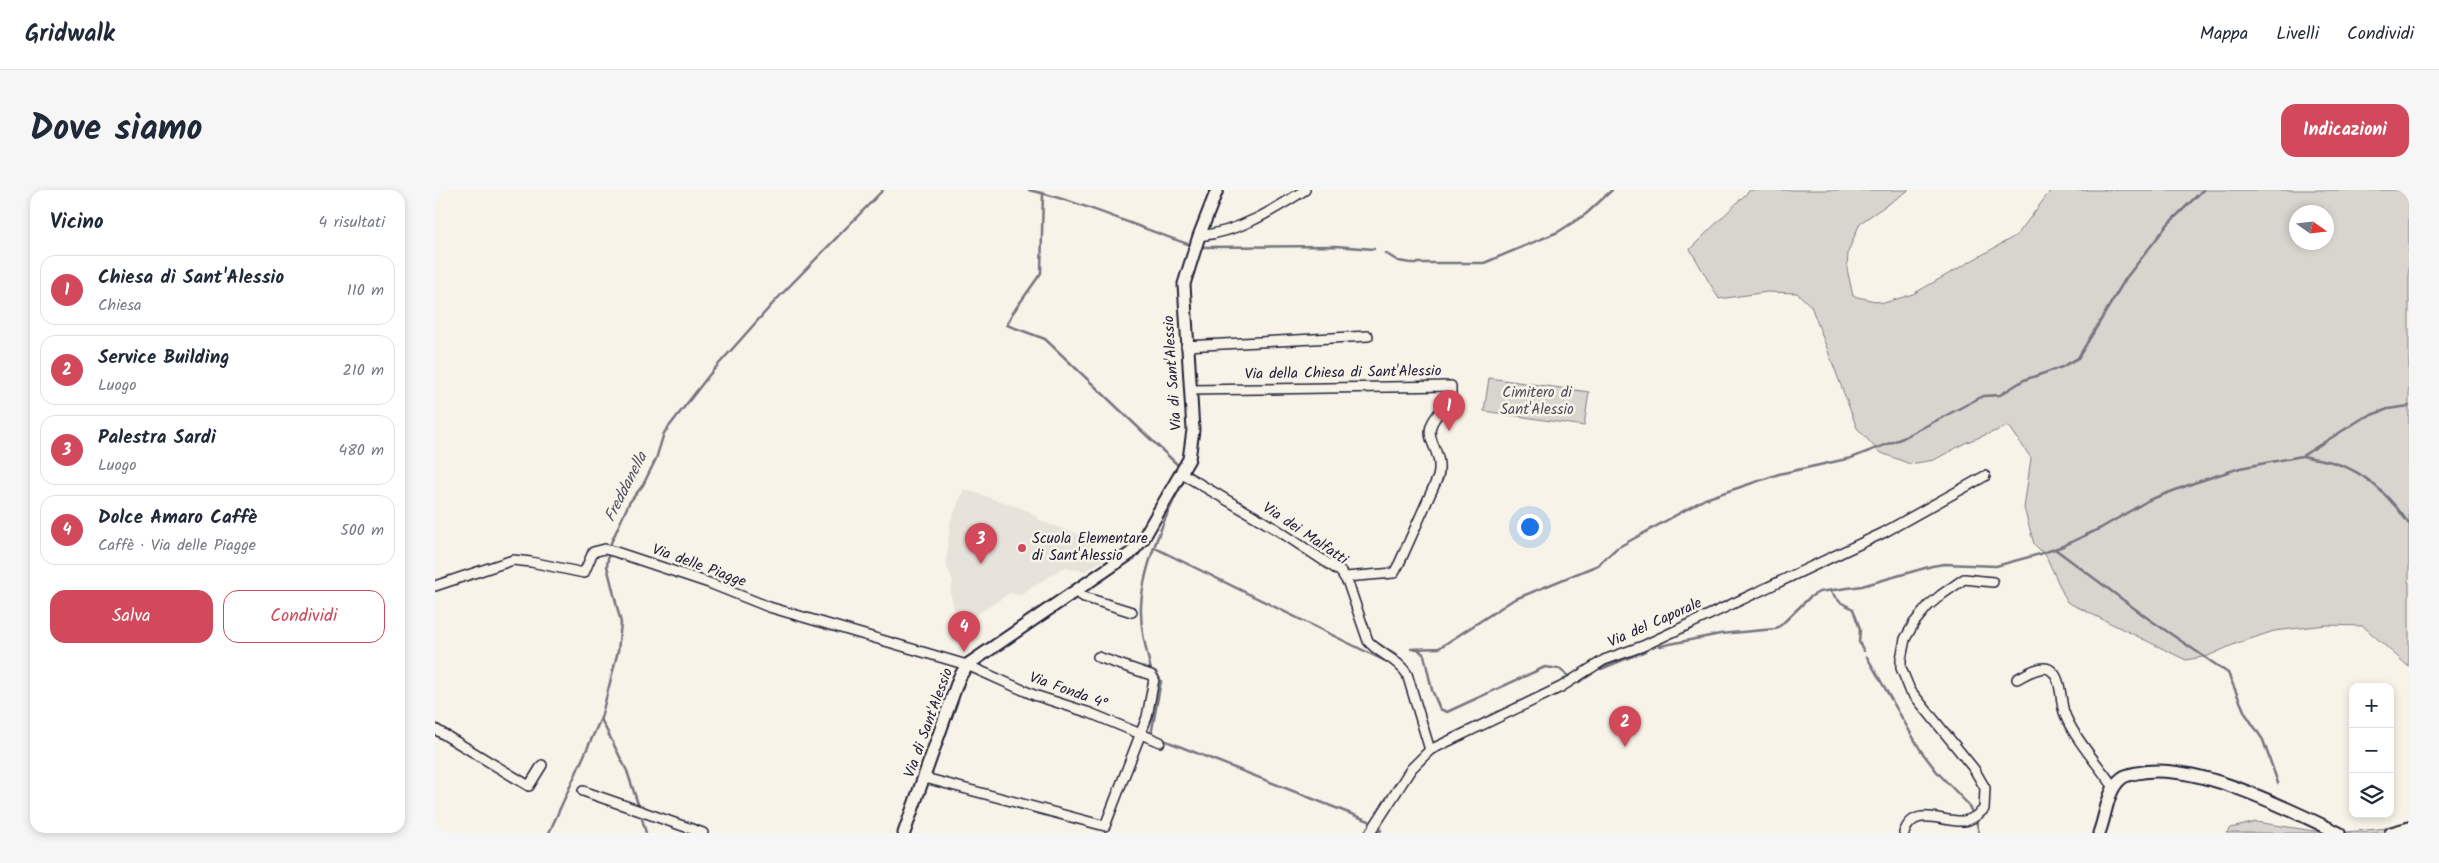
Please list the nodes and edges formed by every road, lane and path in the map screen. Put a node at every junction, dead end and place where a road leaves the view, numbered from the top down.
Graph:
1 (1217, 190) edge
2 (1305, 190) edge
3 (1199, 236) junction
4 (1368, 336) dead end
5 (1186, 346) junction
6 (1191, 390) junction
7 (1185, 473) junction
8 (1985, 476) dead end
9 (1345, 577) junction
10 (1993, 582) dead end
11 (435, 586) edge
12 (1077, 592) junction
13 (1133, 612) dead end
14 (1098, 657) dead end
15 (967, 664) junction
16 (2017, 679) dead end
17 (435, 729) edge
18 (1140, 734) junction
19 (1160, 742) dead end
20 (1430, 750) junction
21 (541, 765) dead end
22 (925, 778) junction
23 (2113, 786) junction
24 (583, 791) dead end
25 (2409, 828) edge
26 (703, 833) edge
27 (904, 833) edge
28 (1370, 833) edge
29 (1904, 833) edge
30 (2099, 833) edge
31 (2339, 833) edge
32 (2391, 833) edge

1 - 3 street, Via di Sant'Alessio
2 - 3 street
3 - 5 street, Via di Sant'Alessio
4 - 5 street
5 - 6 street, Via di Sant'Alessio
6 - 7 street, Via di Sant'Alessio
6 - 9 street, Via della Chiesa di Sant'Alessio
7 - 9 street, Via dei Malfatti
7 - 12 street, Via di Sant'Alessio
8 - 20 street, Via del Caporale
9 - 20 street, Via dei Malfatti
10 - 29 street
11 - 15 street, Via delle Piagge
12 - 13 street
12 - 15 street, Via di Sant'Alessio
14 - 18 street
15 - 18 street, Via Fonda 4°
15 - 22 street, Via di Sant'Alessio
16 - 23 street
17 - 21 street
18 - 19 street, Via Fonda 4°
18 - 22 street
20 - 28 street, Via del Caporale
22 - 27 street, Via di Sant'Alessio
23 - 30 street
23 - 31 street
24 - 26 street
25 - 32 street

